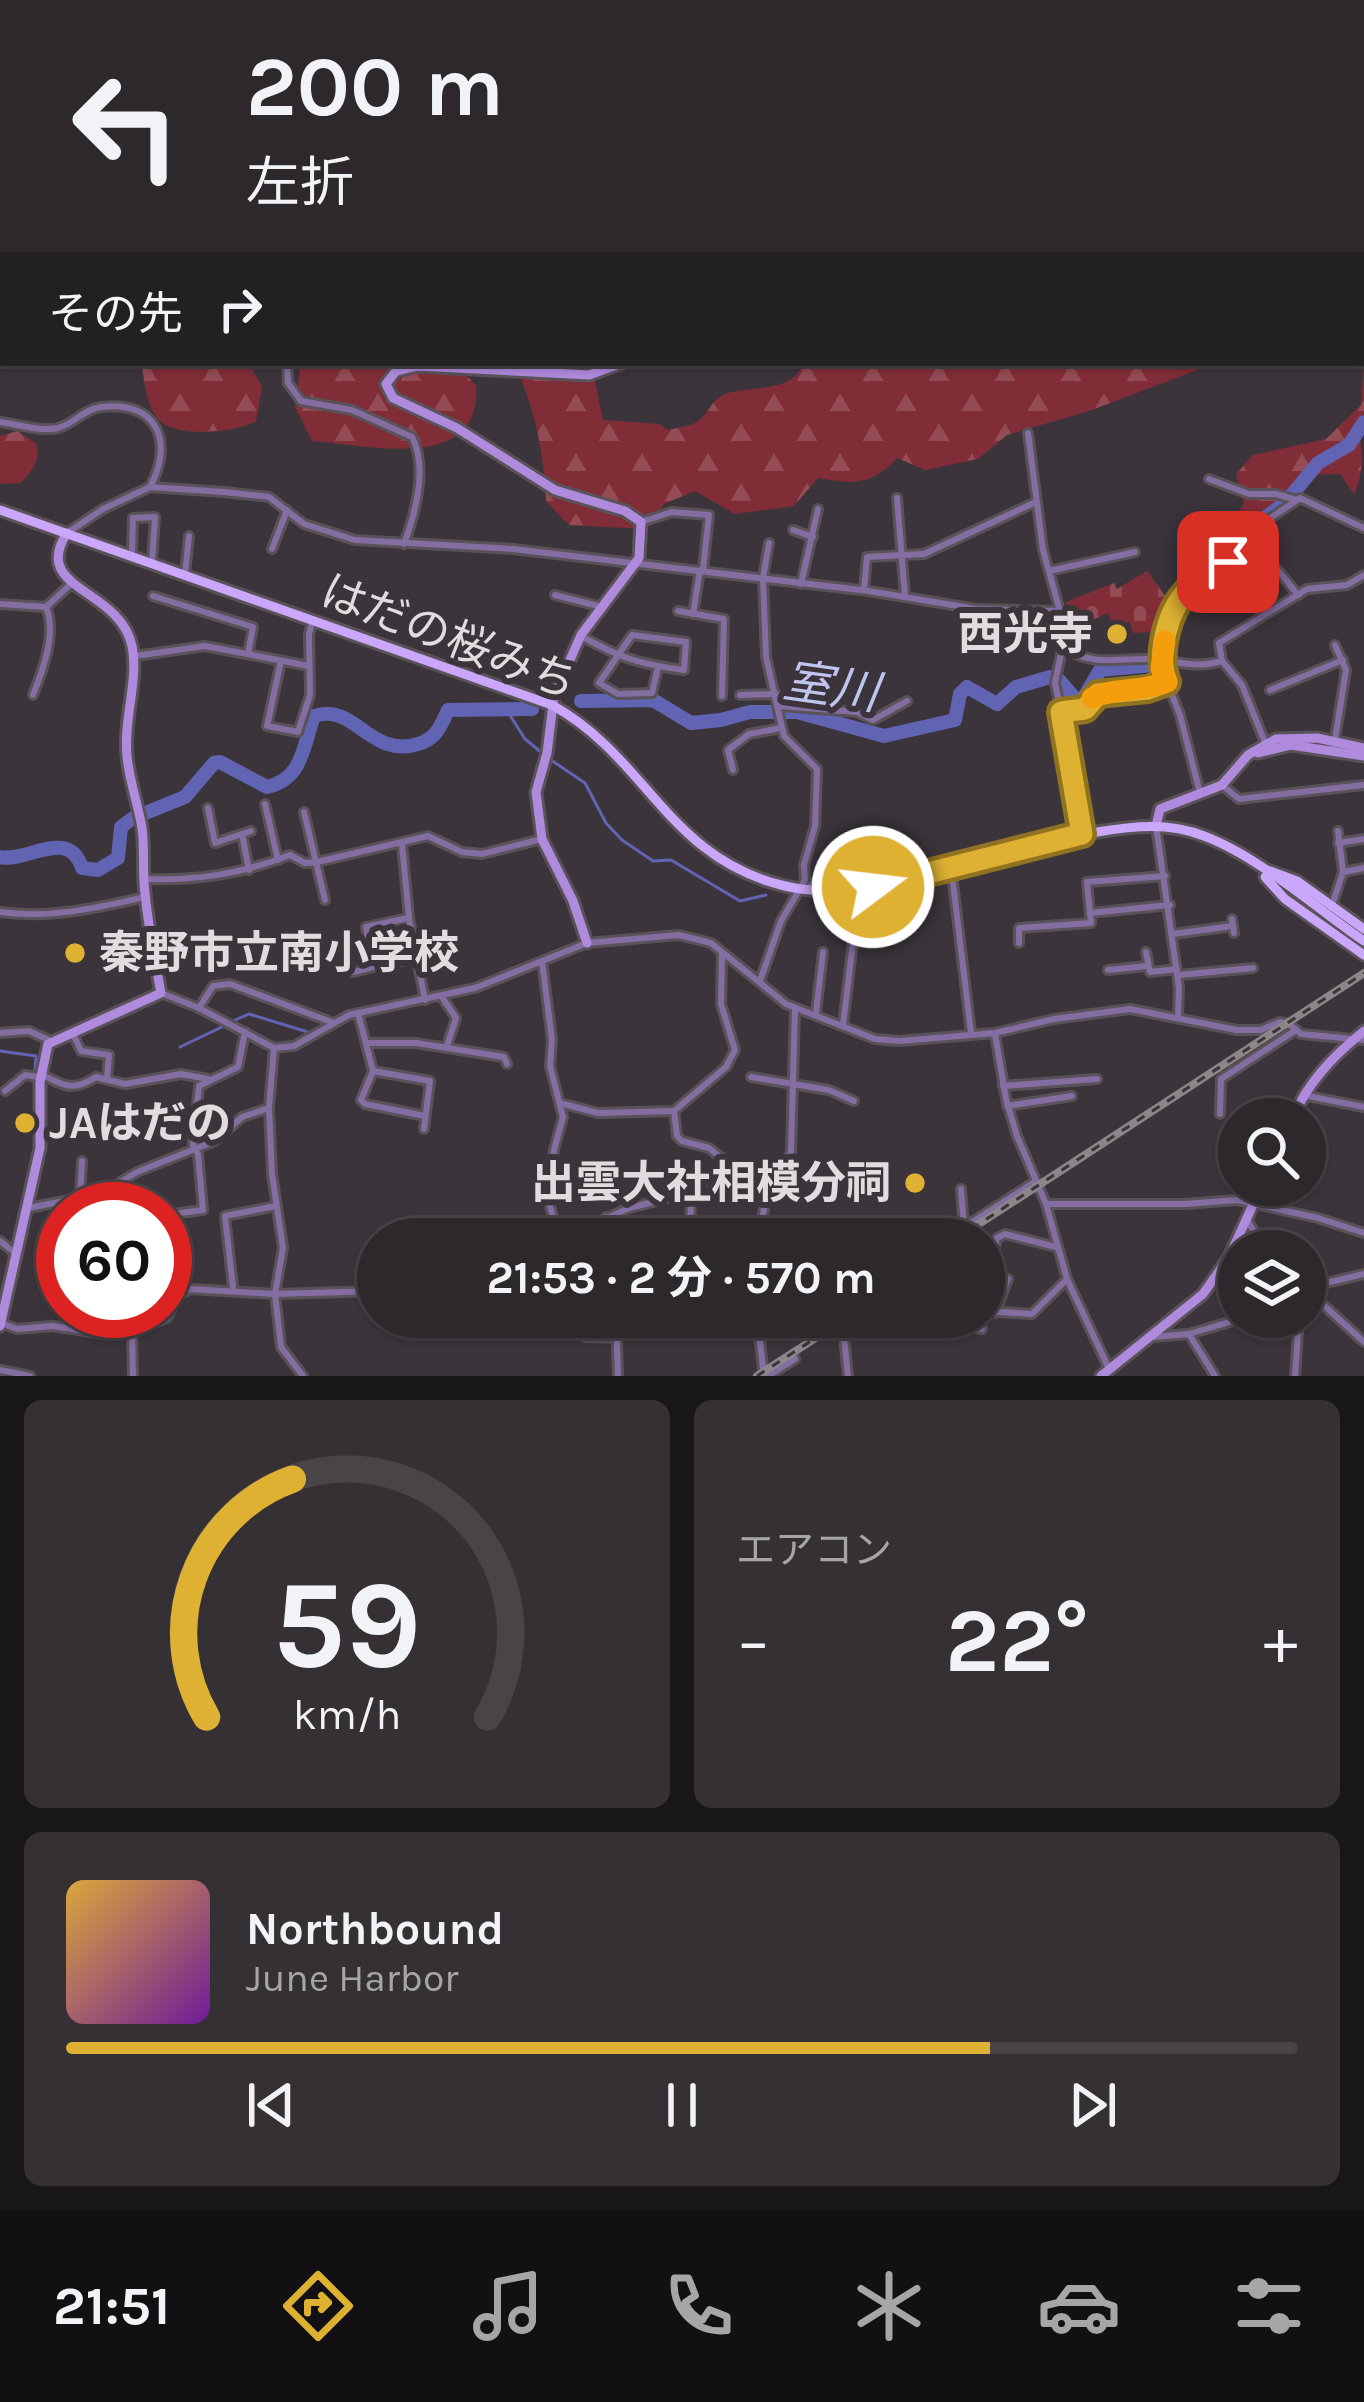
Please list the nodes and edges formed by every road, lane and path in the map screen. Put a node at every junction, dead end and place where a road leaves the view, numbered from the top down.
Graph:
1 (287, 366) edge
2 (417, 366) edge
3 (417, 366) edge
4 (614, 366) edge
5 (0, 422) edge
6 (1028, 433) dead end
7 (1209, 478) dead end
8 (150, 487) junction
9 (897, 498) dead end
10 (1298, 500) junction
11 (1036, 502) junction
12 (818, 509) dead end
13 (0, 510) edge
14 (287, 510) junction
15 (641, 521) junction
16 (1364, 528) edge
17 (793, 530) dead end
18 (67, 533) junction
19 (189, 536) dead end
20 (813, 536) junction
21 (1250, 536) junction
22 (769, 543) dead end
23 (270, 544) dead end
24 (404, 544) junction
25 (1136, 552) dead end
26 (131, 556) junction
27 (903, 556) junction
28 (152, 562) junction
29 (633, 563) junction
30 (702, 570) junction
31 (1049, 571) junction
32 (185, 574) junction
33 (1364, 575) edge
34 (763, 578) junction
35 (72, 583) junction
36 (801, 584) junction
37 (863, 590) junction
38 (559, 593) dead end
39 (1298, 595) junction
40 (153, 596) dead end
41 (905, 598) junction
42 (0, 604) edge
43 (46, 607) junction
44 (602, 607) junction
45 (679, 611) dead end
46 (1060, 611) junction
47 (693, 614) junction
48 (313, 620) junction
49 (581, 635) junction
50 (1335, 645) dead end
51 (1062, 649) junction
52 (248, 654) junction
53 (134, 656) junction
54 (617, 656) junction
55 (1343, 660) junction
56 (1161, 661) junction
57 (1222, 661) junction
58 (280, 662) junction
59 (309, 666) junction
60 (658, 667) junction
61 (1167, 682) junction
62 (32, 690) dead end
63 (1270, 690) dead end
64 (740, 694) dead end
65 (776, 694) junction
66 (722, 696) dead end
67 (825, 696) dead end
68 (907, 701) dead end
69 (552, 705) junction
70 (780, 710) junction
71 (824, 710) junction
72 (1061, 712) junction
73 (782, 728) junction
74 (1266, 745) junction
75 (1335, 745) junction
76 (1364, 752) edge
77 (733, 770) dead end
78 (1222, 785) junction
79 (1364, 785) edge
80 (1200, 794) junction
81 (265, 804) dead end
82 (208, 808) dead end
83 (304, 812) dead end
84 (1156, 826) junction
85 (251, 831) dead end
86 (1338, 831) dead end
87 (242, 834) junction
88 (1082, 834) junction
89 (542, 839) junction
90 (1364, 839) edge
91 (402, 843) junction
92 (1338, 843) junction
93 (278, 860) junction
94 (316, 862) junction
95 (951, 866) junction
96 (1259, 868) junction
97 (1364, 868) edge
98 (249, 870) junction
99 (1343, 872) junction
100 (1165, 876) junction
101 (143, 879) junction
102 (887, 884) junction
103 (803, 889) junction
104 (145, 897) junction
105 (325, 900) dead end
106 (1170, 905) junction
107 (1332, 905) junction
108 (0, 912) edge
109 (1090, 913) junction
110 (410, 918) junction
111 (1233, 926) dead end
112 (1364, 928) edge
113 (854, 934) dead end
114 (1173, 934) junction
115 (1364, 941) edge
116 (587, 944) junction
117 (1018, 944) dead end
118 (722, 952) junction
119 (824, 952) dead end
120 (1146, 952) dead end
121 (1364, 955) edge
122 (416, 958) junction
123 (542, 960) junction
124 (1148, 966) junction
125 (373, 967) junction
126 (1253, 968) dead end
127 (353, 972) dead end
128 (1113, 972) dead end
129 (1177, 972) junction
130 (760, 981) junction
131 (161, 993) junction
132 (442, 997) junction
133 (424, 1000) junction
134 (199, 1008) junction
135 (795, 1008) junction
136 (358, 1013) junction
137 (816, 1013) junction
138 (1178, 1017) junction
139 (334, 1023) junction
140 (843, 1025) junction
141 (1296, 1030) junction
142 (72, 1031) junction
143 (244, 1032) junction
144 (971, 1033) junction
145 (994, 1033) junction
146 (0, 1034) edge
147 (1361, 1037) edge
148 (51, 1041) junction
149 (367, 1042) junction
150 (447, 1046) junction
151 (274, 1048) junction
152 (507, 1064) dead end
153 (373, 1071) junction
154 (40, 1076) junction
155 (106, 1078) junction
156 (1097, 1079) dead end
157 (211, 1080) junction
158 (756, 1080) dead end
159 (793, 1085) junction
160 (1003, 1086) junction
161 (5, 1091) dead end
162 (1303, 1095) junction
163 (1072, 1096) dead end
164 (1220, 1098) edge
165 (1302, 1098) edge
166 (848, 1102) dead end
167 (560, 1103) junction
168 (1007, 1106) junction
169 (1364, 1107) edge
170 (268, 1108) junction
171 (674, 1111) junction
172 (425, 1115) junction
173 (424, 1130) dead end
174 (196, 1150) junction
175 (82, 1161) dead end
176 (1036, 1181) junction
177 (81, 1182) edge
178 (122, 1182) edge
179 (775, 1185) junction
180 (961, 1189) dead end
181 (691, 1193) junction
182 (766, 1199) junction
183 (1218, 1200) edge
184 (1046, 1204) junction
185 (1253, 1206) edge
186 (1258, 1206) edge
187 (36, 1207) edge
188 (276, 1207) junction
189 (24, 1209) junction
190 (192, 1211) edge
191 (606, 1217) edge
192 (554, 1218) edge
193 (690, 1218) edge
194 (762, 1218) edge
195 (963, 1218) edge
196 (978, 1218) edge
197 (1247, 1220) junction
198 (1253, 1230) edge
199 (1364, 1233) edge
200 (1005, 1234) edge
201 (0, 1241) edge
202 (1055, 1247) junction
203 (15, 1252) junction
204 (1364, 1274) edge
205 (1067, 1280) junction
206 (1326, 1283) edge
207 (233, 1287) dead end
208 (192, 1289) edge
209 (357, 1292) edge
210 (275, 1294) junction
211 (1326, 1307) edge
212 (1005, 1313) edge
213 (0, 1325) edge
214 (1218, 1326) edge
215 (36, 1327) edge
216 (1190, 1334) junction
217 (1152, 1337) junction
218 (134, 1338) edge
219 (616, 1338) edge
220 (760, 1338) edge
221 (844, 1338) edge
222 (1298, 1338) edge
223 (1364, 1342) edge
224 (795, 1359) dead end
225 (0, 1370) edge
226 (1108, 1374) edge
227 (30, 1376) edge
228 (133, 1376) edge
229 (303, 1376) edge
230 (618, 1376) edge
231 (766, 1376) edge
232 (848, 1376) edge
233 (1215, 1376) edge
234 (1295, 1376) edge

1 - 24 street
2 - 15 street
3 - 4 street
5 - 8 street
6 - 11 street
7 - 10 street
8 - 14 street
8 - 18 street
9 - 27 street
10 - 16 street
10 - 21 street
11 - 27 street
11 - 31 street
12 - 20 street
13 - 18 main road, はだの桜みち
14 - 23 street
14 - 24 street
15 - 29 street
15 - 30 street
17 - 20 street
18 - 26 main road, はだの桜みち
18 - 35 street
19 - 32 street
20 - 36 street
21 - 39 street
21 - 56 street
22 - 34 street
24 - 29 street
25 - 31 street
26 - 28 main road, はだの桜みち
26 - 28 street
27 - 37 street
27 - 41 street
28 - 32 main road, はだの桜みち
29 - 30 street
29 - 44 street
30 - 34 street
30 - 47 street
31 - 46 street
32 - 48 main road, はだの桜みち
33 - 39 street
34 - 36 street
34 - 65 street
35 - 43 street
35 - 53 street
36 - 37 street
37 - 41 street
38 - 44 street
39 - 57 street
40 - 52 street
41 - 46 street
42 - 43 street
43 - 62 street
44 - 49 street
45 - 47 street
46 - 51 street
47 - 66 street
48 - 59 street
48 - 69 main road, はだの桜みち
49 - 54 street
49 - 69 street
50 - 55 street
51 - 56 street
51 - 72 street
52 - 53 street
52 - 58 street
53 - 101 street
54 - 60 street
54 - 60 street
54 - 60 street
55 - 63 street
55 - 75 street
56 - 57 street
56 - 61 street
57 - 74 street
58 - 59 street
58 - 59 street
61 - 72 street
61 - 80 street
64 - 65 street
65 - 70 street
67 - 71 street
68 - 71 street
69 - 89 street
69 - 103 main road, はだの桜みち
70 - 71 street
70 - 73 street
72 - 88 street
73 - 77 street
73 - 103 street
74 - 75 street
74 - 78 street
75 - 76 street
78 - 79 street
78 - 80 street
80 - 84 street
81 - 93 street
82 - 87 street
83 - 94 street
84 - 88 main road, はだの桜みち
84 - 96 main road, はだの桜みち
84 - 100 street
85 - 87 street
86 - 92 street
87 - 98 street
88 - 95 main road, はだの桜みち
89 - 91 street
89 - 116 street
90 - 92 street
91 - 94 street
91 - 110 street
92 - 99 street
93 - 94 street
93 - 98 street
94 - 105 street
95 - 102 main road, はだの桜みち
95 - 144 street
96 - 107 main road
96 - 115 main road, はだの桜みち
96 - 121 main road
97 - 99 street
98 - 101 street
99 - 107 street
100 - 106 street
100 - 109 street
101 - 104 street
102 - 103 main road, はだの桜みち
102 - 103 street
103 - 130 street
104 - 108 street
104 - 131 street
106 - 109 street
106 - 114 street
107 - 112 main road
109 - 117 street
110 - 122 street
110 - 125 street
111 - 114 street
113 - 140 street
114 - 129 street
116 - 118 street
116 - 123 street
118 - 130 street
118 - 171 street
119 - 137 street
120 - 124 street
122 - 125 street
122 - 133 street
123 - 132 street
123 - 167 street
124 - 128 street
124 - 129 street
125 - 127 street
126 - 129 street
129 - 138 street
130 - 135 street
131 - 134 street
131 - 142 street
132 - 133 street
132 - 150 street
133 - 136 street
134 - 139 street
134 - 143 street
135 - 137 street
135 - 159 street
136 - 139 street
136 - 149 street
137 - 140 street
138 - 141 street
138 - 145 street
139 - 151 street
140 - 144 street
141 - 147 street
141 - 164 street
142 - 148 street
142 - 155 street
143 - 151 street
143 - 157 street
144 - 145 street
145 - 160 street
146 - 148 street
147 - 162 street
148 - 154 street
149 - 150 street
149 - 153 street
150 - 152 street
151 - 170 street
153 - 172 street
153 - 172 street
154 - 155 street
154 - 161 street
154 - 189 street
155 - 157 street
156 - 160 street
157 - 174 street
158 - 159 street
159 - 166 street
159 - 179 street
160 - 168 street
162 - 165 street
162 - 169 street
163 - 168 street
167 - 171 street
167 - 192 street
168 - 176 street
170 - 174 street
170 - 188 street
171 - 179 street
172 - 173 street
174 - 178 street
174 - 190 street
175 - 177 street
176 - 184 street
176 - 196 street
179 - 182 street
180 - 195 street
181 - 182 street
181 - 191 street
181 - 193 street
182 - 194 street
183 - 184 street
184 - 202 street
185 - 197 street
186 - 199 street
187 - 189 street
188 - 207 street
188 - 210 street
189 - 203 street
197 - 198 street
197 - 217 street
200 - 202 street
201 - 203 street
202 - 205 street
203 - 213 street
204 - 206 street
205 - 212 street
205 - 226 street
208 - 210 street
209 - 210 street
210 - 229 street
211 - 223 street
213 - 215 street
214 - 216 street
216 - 217 street
216 - 233 street
217 - 226 street
218 - 228 street
219 - 230 street
220 - 231 street
221 - 232 street
222 - 234 street
224 - 231 street
225 - 227 street

